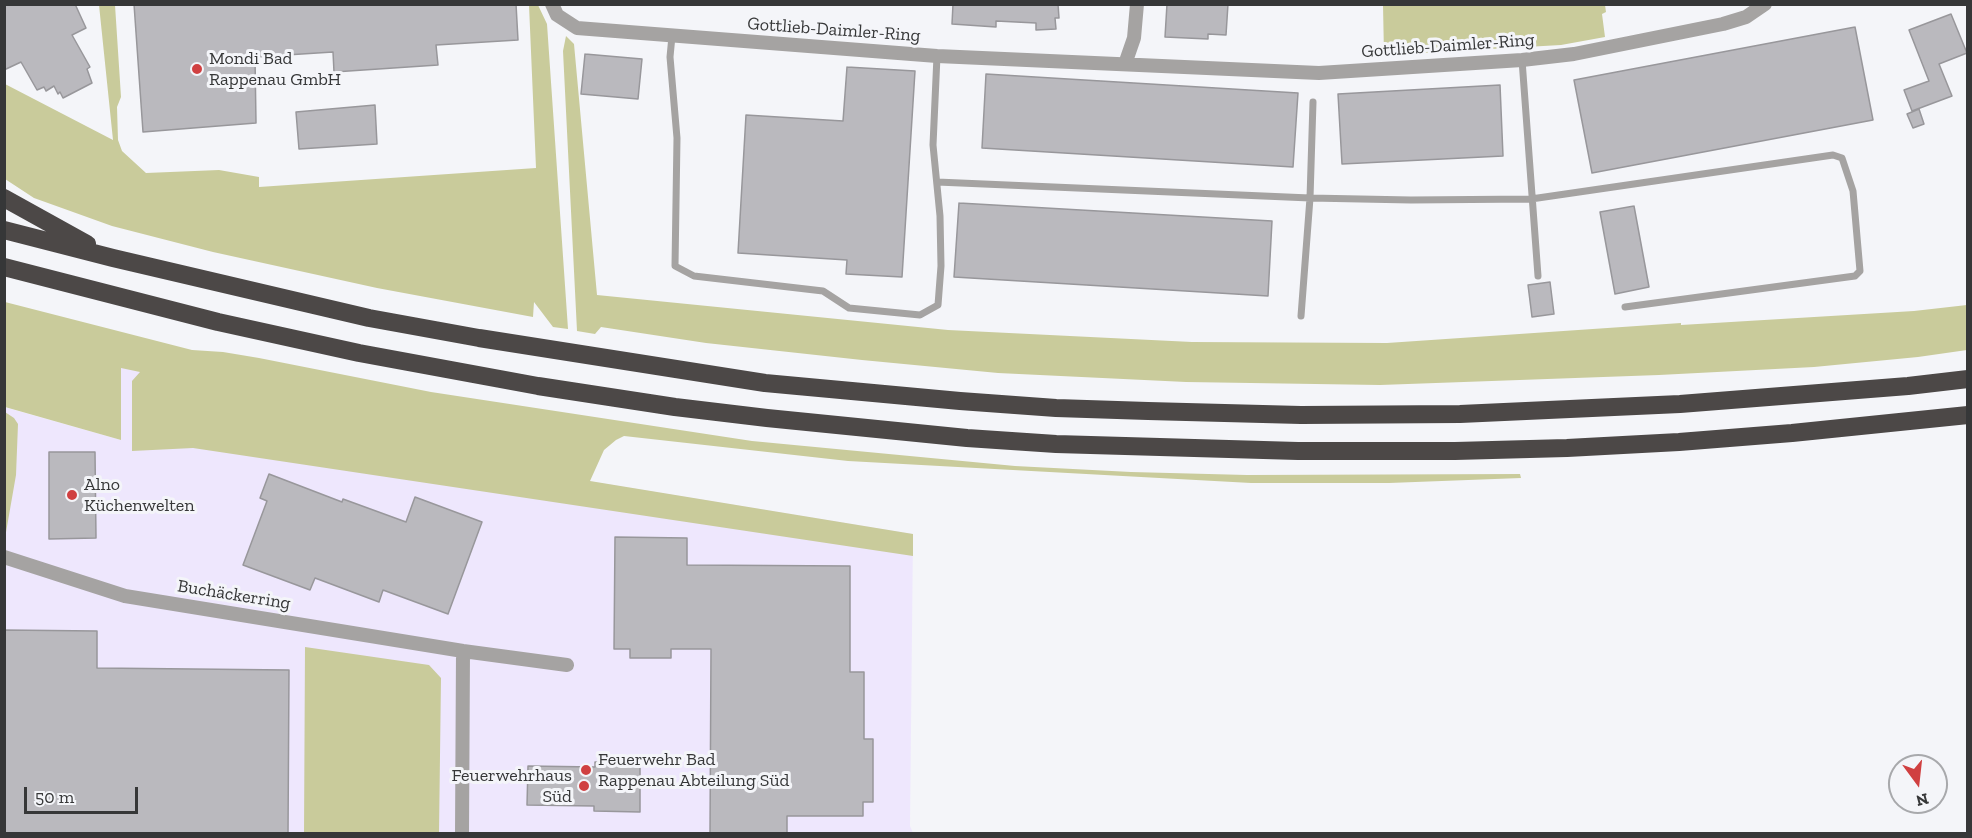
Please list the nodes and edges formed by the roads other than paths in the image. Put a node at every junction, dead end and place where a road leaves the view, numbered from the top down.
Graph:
1 (552, 4) edge
2 (1137, 4) edge
3 (1765, 4) edge
4 (672, 36) junction
5 (937, 56) junction
6 (1522, 60) junction
7 (1125, 64) junction
8 (1313, 102) dead end
9 (937, 182) junction
10 (4, 198) edge
11 (1310, 198) junction
12 (1531, 199) junction
13 (4, 230) edge
14 (113, 258) junction
15 (4, 267) edge
16 (1538, 276) dead end
17 (1625, 307) dead end
18 (1302, 316) dead end
19 (1968, 379) edge
20 (1968, 415) edge
21 (4, 557) edge
22 (463, 651) junction
23 (567, 665) dead end
24 (462, 834) edge

1 - 4 street, Gottlieb-Daimler-Ring
2 - 7 street
3 - 6 street, Gottlieb-Daimler-Ring
4 - 5 street, Gottlieb-Daimler-Ring
4 - 9 lane
5 - 7 street, Gottlieb-Daimler-Ring
5 - 9 lane
6 - 7 street, Gottlieb-Daimler-Ring
6 - 12 lane
8 - 11 lane
9 - 11 lane
10 - 14 highway
11 - 12 lane
11 - 18 lane
12 - 16 lane
12 - 17 lane
13 - 14 highway
14 - 19 highway
15 - 20 highway
21 - 22 street, Buchäckerring
22 - 23 street, Buchäckerring
22 - 24 street

